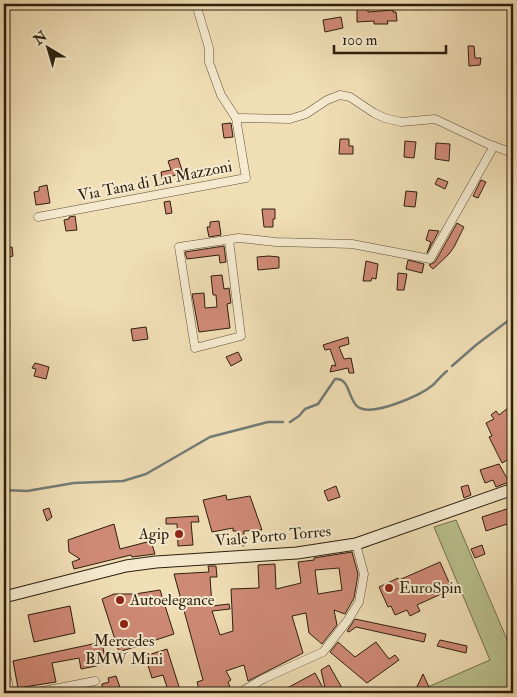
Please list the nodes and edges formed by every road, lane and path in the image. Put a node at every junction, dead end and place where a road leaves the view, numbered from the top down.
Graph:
1 (14, 4) edge
2 (196, 4) edge
3 (4, 6) edge
4 (236, 118) junction
5 (494, 146) junction
6 (513, 153) edge
7 (38, 217) dead end
8 (229, 240) junction
9 (513, 489) edge
10 (356, 544) junction
11 (4, 595) edge
12 (4, 664) edge
13 (95, 682) dead end
14 (10, 693) edge
15 (33, 693) edge
16 (239, 693) edge

1 - 3 street
2 - 4 street, Via Tana di Lu Mazzoni
4 - 5 street
4 - 7 street, Via Tana di Lu Mazzoni
5 - 6 street
5 - 8 street
8 - 8 street
9 - 10 main road, Viale Porto Torres
10 - 11 main road, Viale Porto Torres
10 - 16 street
12 - 14 street
13 - 15 street

